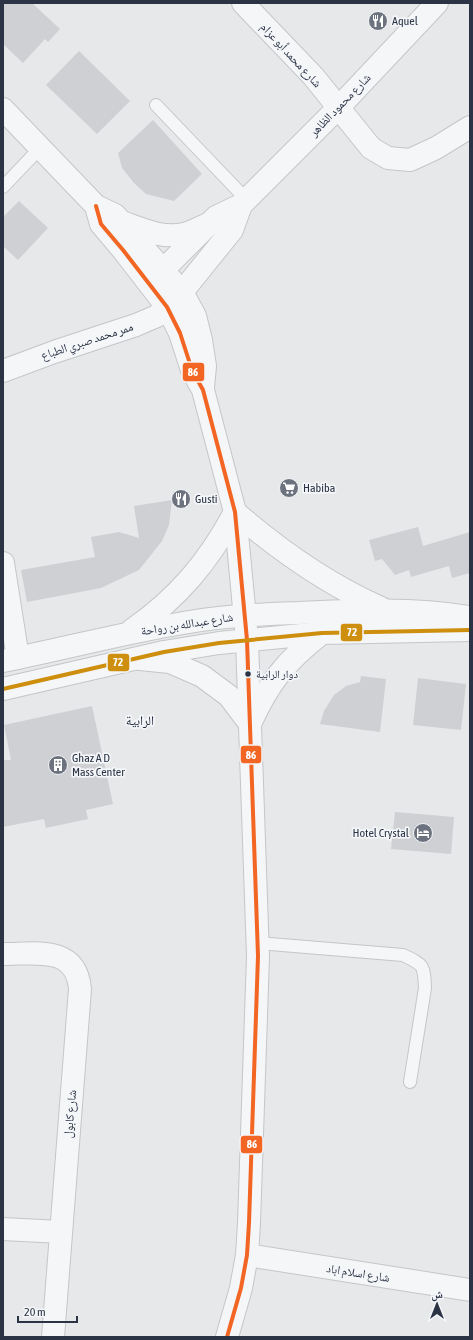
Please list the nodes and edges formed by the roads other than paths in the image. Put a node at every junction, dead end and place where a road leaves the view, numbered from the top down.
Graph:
1 (243, 3) edge
2 (426, 7) edge
3 (156, 106) dead end
4 (339, 107) junction
5 (3, 109) edge
6 (470, 127) edge
7 (40, 148) junction
8 (3, 187) edge
9 (243, 202) junction
10 (96, 206) junction
11 (121, 222) junction
12 (210, 222) junction
13 (156, 277) junction
14 (175, 300) junction
15 (3, 370) edge
16 (235, 512) junction
17 (3, 562) edge
18 (388, 611) junction
19 (245, 615) junction
20 (470, 617) edge
21 (470, 630) edge
22 (322, 633) junction
23 (126, 634) junction
24 (247, 640) junction
25 (137, 658) junction
26 (10, 660) edge
27 (3, 689) edge
28 (250, 724) junction
29 (258, 943) junction
30 (3, 954) edge
31 (410, 1082) dead end
32 (3, 1229) edge
33 (61, 1232) junction
34 (247, 1255) junction
35 (470, 1290) edge
36 (53, 1337) edge
37 (227, 1337) edge

1 - 4 street, شارع محمد أبو عزام
2 - 4 street, شارع محمود الظاهر
3 - 9 lane
4 - 6 street, شارع محمد أبو عزام
4 - 9 street, شارع محمود الظاهر
5 - 7 street
7 - 8 lane
7 - 10 street
9 - 12 street, شارع محمود الظاهر
9 - 14 street, شارع محمود الظاهر
10 - 11 street
10 - 13 street
11 - 12 street
11 - 13 street
12 - 13 street, شارع محمود الظاهر
13 - 14 street
14 - 15 street, ممر محمد صبري الطباع
14 - 16 street
16 - 18 street
16 - 19 street
16 - 23 street
17 - 26 street
18 - 19 street, شارع عبدالله بن رواحة
18 - 20 street, شارع عبدالله بن رواحة
19 - 23 street, شارع عبدالله بن رواحة
19 - 24 street
21 - 22 street, شارع عبدالله بن رواحة
22 - 24 street, شارع عبدالله بن رواحة
22 - 28 street
23 - 26 street, شارع عبدالله بن رواحة
24 - 25 street, شارع عبدالله بن رواحة
24 - 28 street
25 - 27 street, شارع عبدالله بن رواحة
25 - 28 street
28 - 29 street
29 - 31 lane
29 - 34 street
30 - 33 street, شارع كابول
32 - 33 street
33 - 36 street, شارع كابول
34 - 35 street, شارع اسلام اباد
34 - 37 street

